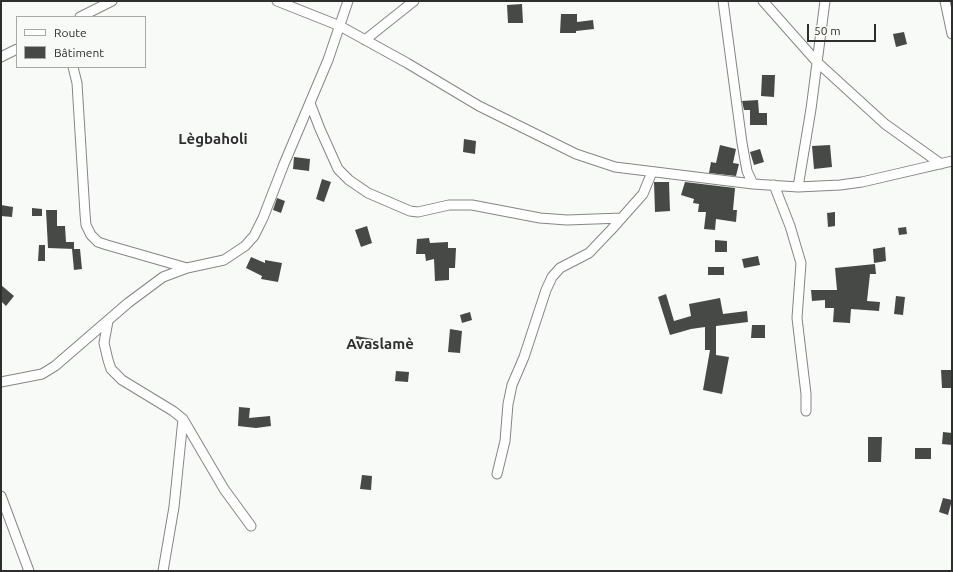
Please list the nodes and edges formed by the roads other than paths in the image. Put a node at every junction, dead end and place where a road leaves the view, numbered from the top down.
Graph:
1 (112, 1) edge
2 (277, 1) edge
3 (348, 1) edge
4 (414, 1) edge
5 (723, 1) edge
6 (763, 1) edge
7 (825, 1) edge
8 (945, 1) edge
9 (82, 16) edge
10 (340, 26) junction
11 (952, 34) edge
12 (365, 40) junction
13 (16, 50) edge
14 (1, 57) edge
15 (817, 62) junction
16 (73, 68) edge
17 (310, 103) junction
18 (952, 161) edge
19 (941, 164) junction
20 (652, 172) junction
21 (753, 184) junction
22 (774, 186) junction
23 (798, 187) junction
24 (622, 218) junction
25 (187, 268) junction
26 (108, 321) junction
27 (1, 382) edge
28 (806, 410) dead end
29 (183, 419) junction
30 (497, 474) dead end
31 (1, 496) edge
32 (251, 526) dead end
33 (29, 571) edge
34 (163, 571) edge

1 - 9 street
2 - 10 street
3 - 10 street
4 - 12 street
5 - 21 street
6 - 15 street
7 - 15 street
8 - 11 street
10 - 12 street
10 - 17 street
12 - 20 street
13 - 14 street
15 - 19 street
15 - 23 street
16 - 25 street
17 - 24 street
17 - 25 street
18 - 19 street
19 - 23 street
20 - 21 street
20 - 24 street
21 - 22 street
22 - 23 street
22 - 28 street
24 - 30 street
25 - 26 street
26 - 27 street
26 - 29 street
29 - 32 street
29 - 34 street
31 - 33 street

